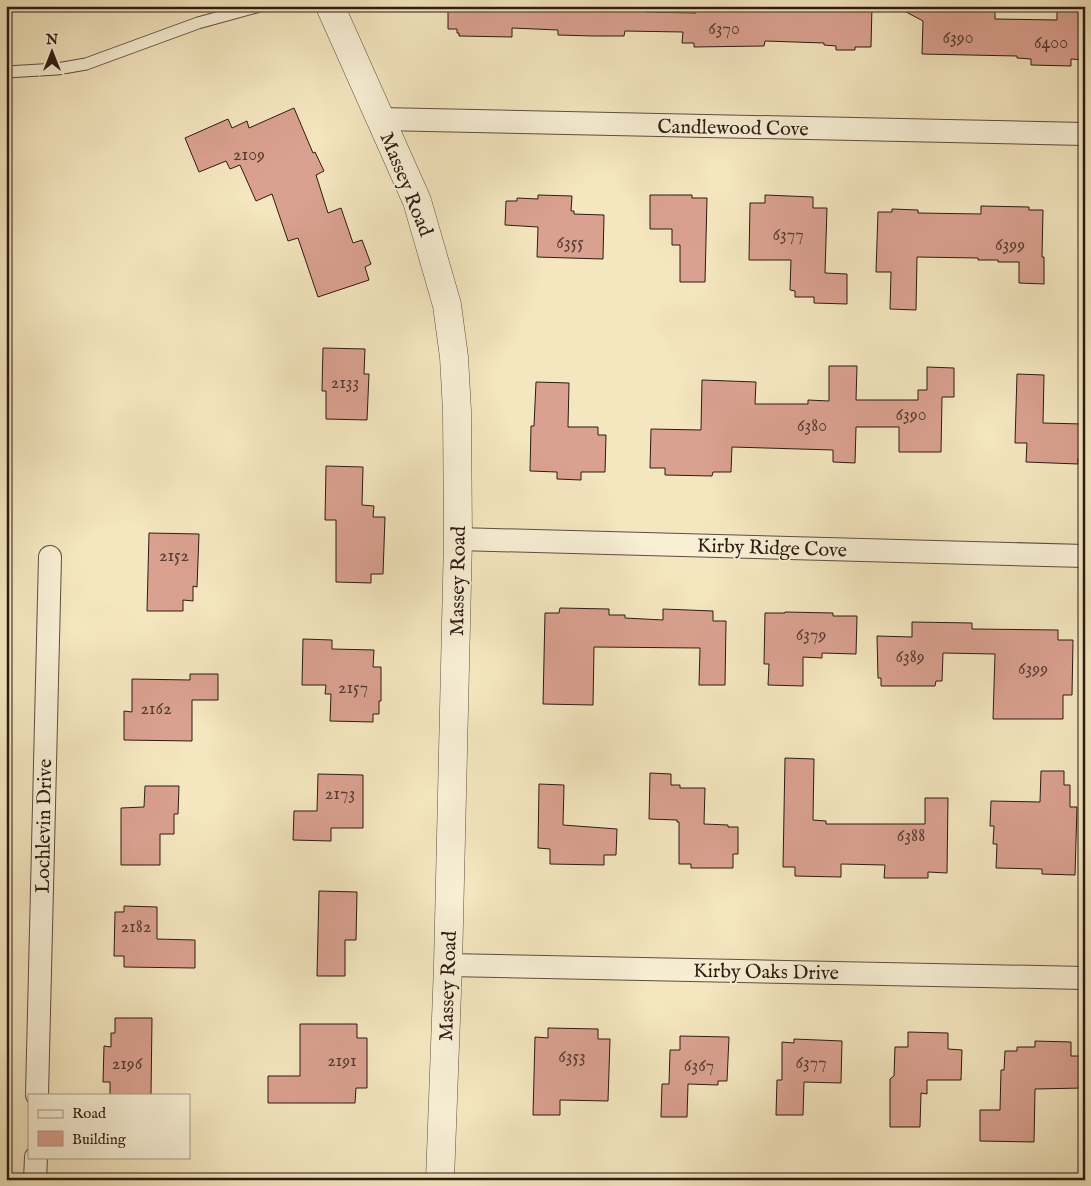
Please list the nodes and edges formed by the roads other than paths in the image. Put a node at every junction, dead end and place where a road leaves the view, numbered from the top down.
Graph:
1 (260, 6) edge
2 (330, 6) edge
3 (6, 72) edge
4 (381, 119) junction
5 (1085, 134) edge
6 (458, 539) junction
7 (1085, 556) edge
8 (50, 557) dead end
9 (448, 965) junction
10 (1085, 978) edge
11 (37, 1094) edge
12 (36, 1158) edge
13 (35, 1180) edge
14 (440, 1180) edge

1 - 3 lane
2 - 4 street, Massey Road
4 - 5 street, Candlewood Cove
4 - 6 street, Massey Road
6 - 7 street, Kirby Ridge Cove
6 - 9 street, Massey Road
8 - 11 street, Lochlevin Drive
9 - 10 street, Kirby Oaks Drive
9 - 14 street, Massey Road
12 - 13 street

